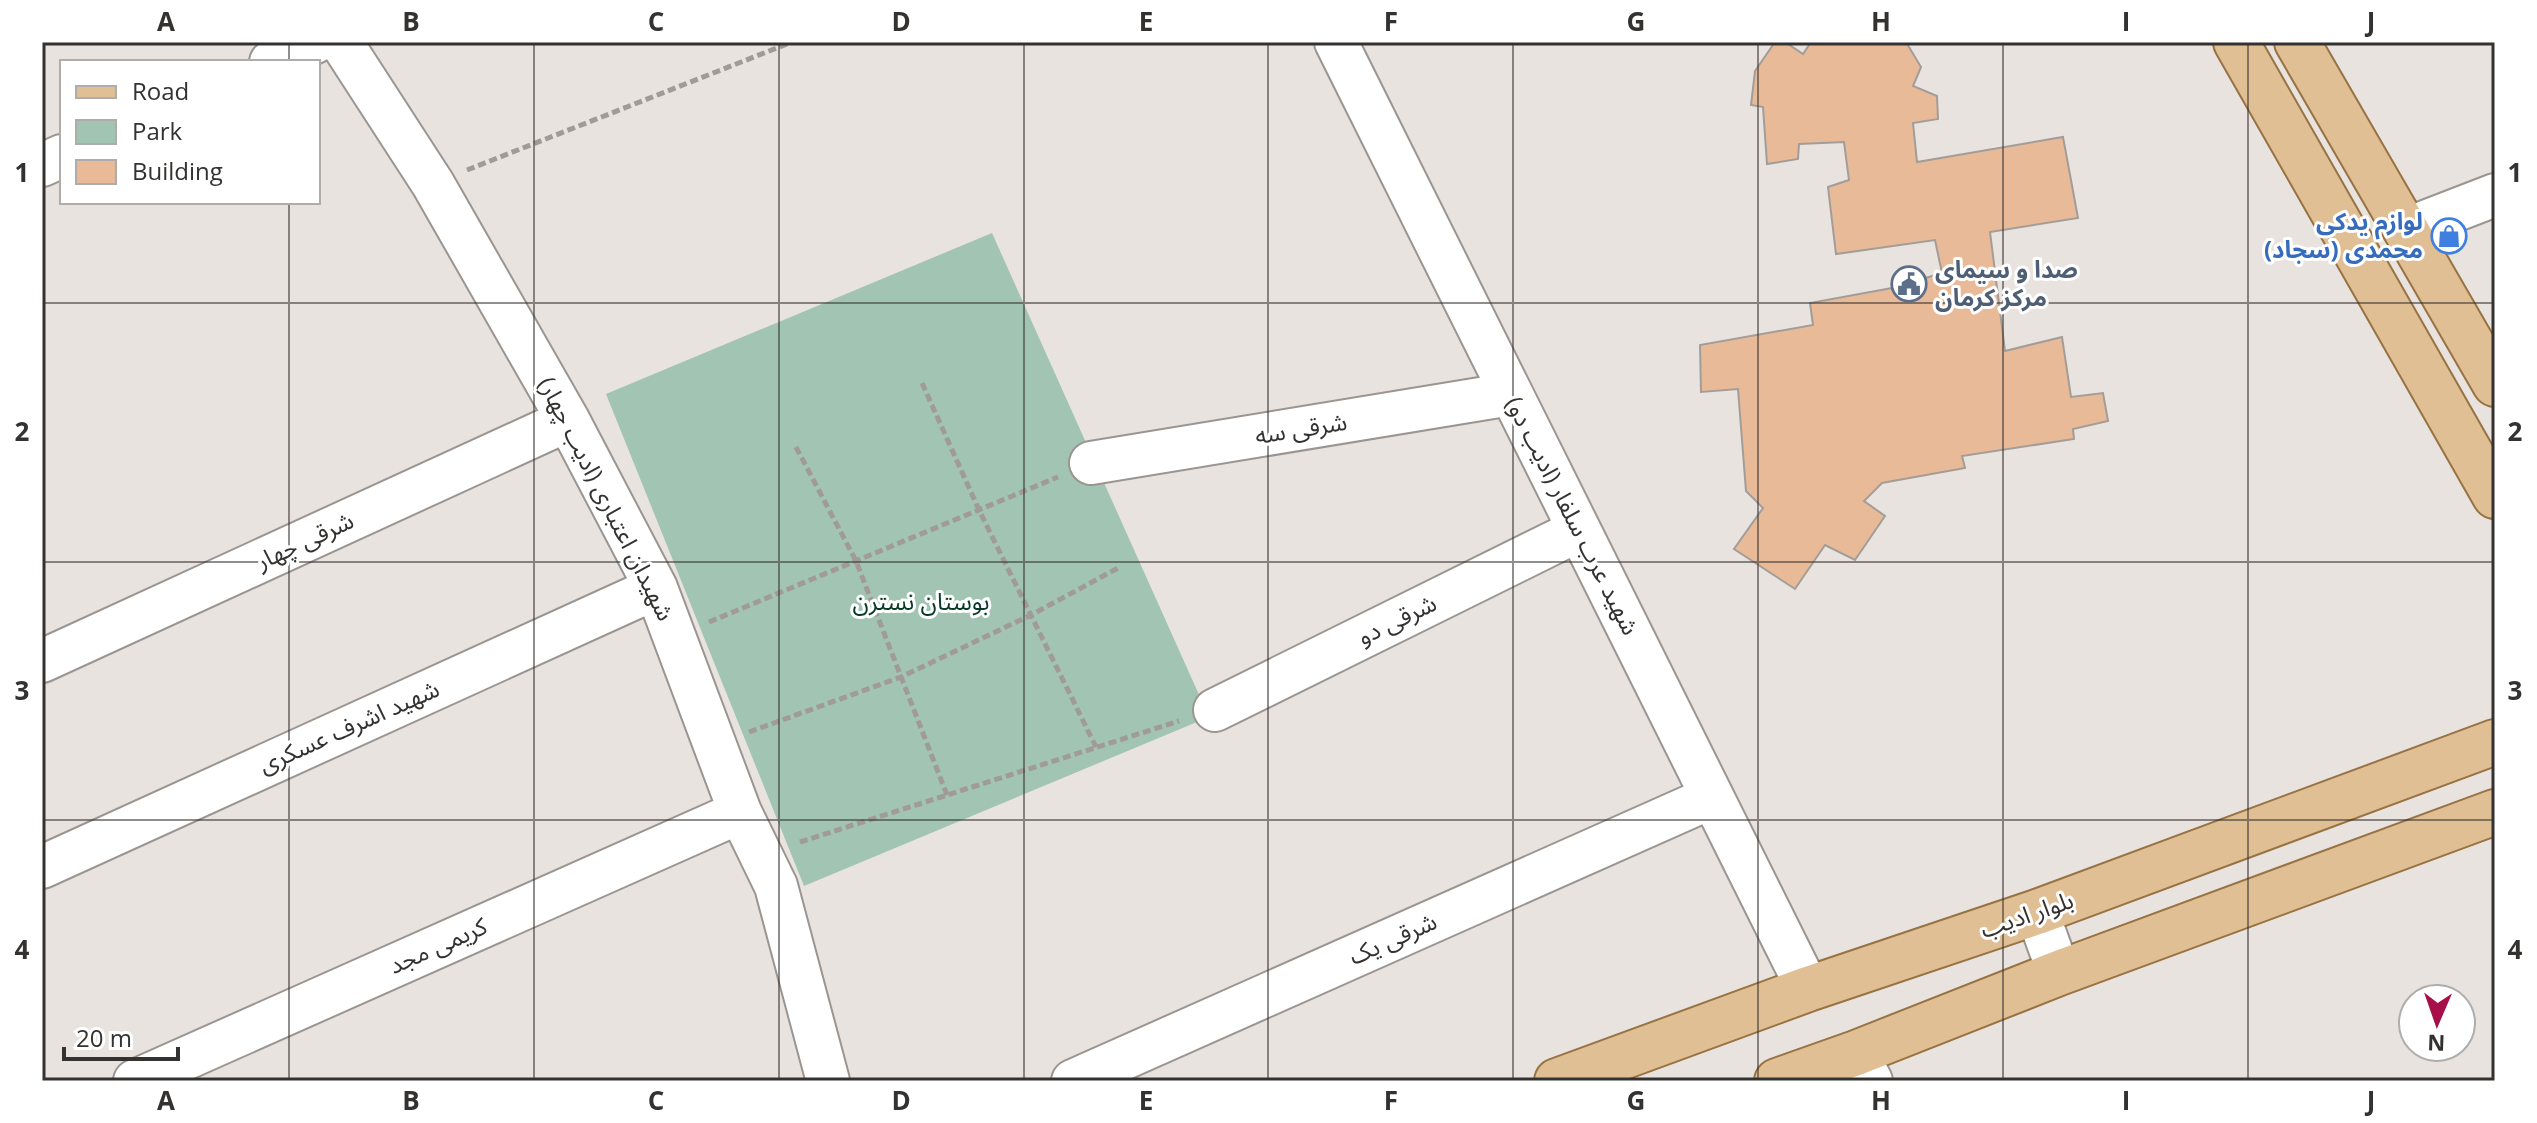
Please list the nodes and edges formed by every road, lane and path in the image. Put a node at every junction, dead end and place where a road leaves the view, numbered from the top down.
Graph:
1 (315, 42) edge
2 (341, 42) edge
3 (792, 42) edge
4 (1336, 42) edge
5 (2236, 42) edge
6 (2297, 42) edge
7 (275, 60) edge
8 (433, 184) junction
9 (2495, 195) edge
10 (2407, 229) junction
11 (922, 383) dead end
12 (2495, 384) edge
13 (1511, 394) junction
14 (568, 420) junction
15 (796, 447) dead end
16 (1091, 463) joint
17 (2495, 496) edge
18 (979, 510) junction
19 (1579, 530) junction
20 (856, 561) junction
21 (1120, 567) dead end
22 (656, 588) junction
23 (1031, 615) junction
24 (674, 636) junction
25 (42, 661) edge
26 (901, 677) junction
27 (1215, 710) joint
28 (2495, 742) edge
29 (715, 745) junction
30 (1096, 747) junction
31 (947, 795) junction
32 (1712, 797) junction
33 (740, 812) junction
34 (2495, 812) edge
35 (760, 854) junction
36 (42, 867) edge
37 (2037, 912) junction
38 (2059, 973) junction
39 (1808, 989) junction
40 (1864, 1067) edge
41 (135, 1081) edge
42 (828, 1081) edge
43 (1073, 1081) edge
44 (1557, 1081) edge
45 (1777, 1081) edge

1 - 7 street
2 - 8 street, شهیدان اعتباری (ادیب چهار)
3 - 8 path
4 - 13 street, شهید عرب سلفار (ادیب دو)
5 - 17 main road
6 - 10 main road
8 - 14 street, شهیدان اعتباری (ادیب چهار)
9 - 10 street
10 - 12 main road
11 - 18 path
13 - 16 street, شرقی سه
13 - 19 street, شهید عرب سلفار (ادیب دو)
14 - 22 street, شهیدان اعتباری (ادیب چهار)
14 - 25 street, شرقی چهار
15 - 20 path
16 - 18 path
18 - 20 path
18 - 23 path
19 - 27 street, شرقی دو
19 - 32 street, شهید عرب سلفار (ادیب دو)
20 - 24 path
20 - 26 path
21 - 23 path
22 - 24 street, شهیدان اعتباری (ادیب چهار)
22 - 36 street, شهید اشرف عسکری
23 - 26 path
23 - 30 path
24 - 29 street, شهیدان اعتباری (ادیب چهار)
26 - 29 path
26 - 31 path
27 - 30 path
28 - 37 main road, بلوار ادیب
29 - 33 street, شهیدان اعتباری (ادیب چهار)
30 - 31 path
31 - 35 path
32 - 39 street, شهید عرب سلفار (ادیب دو)
32 - 43 street, شرقی یک
33 - 35 street, شهیدان اعتباری (ادیب چهار)
33 - 41 street, کریمی مجد
34 - 38 main road
35 - 42 street, شهیدان اعتباری (ادیب چهار)
37 - 38 street
37 - 39 main road, بلوار ادیب
38 - 40 main road
39 - 44 main road, بلوار ادیب
40 - 45 main road

